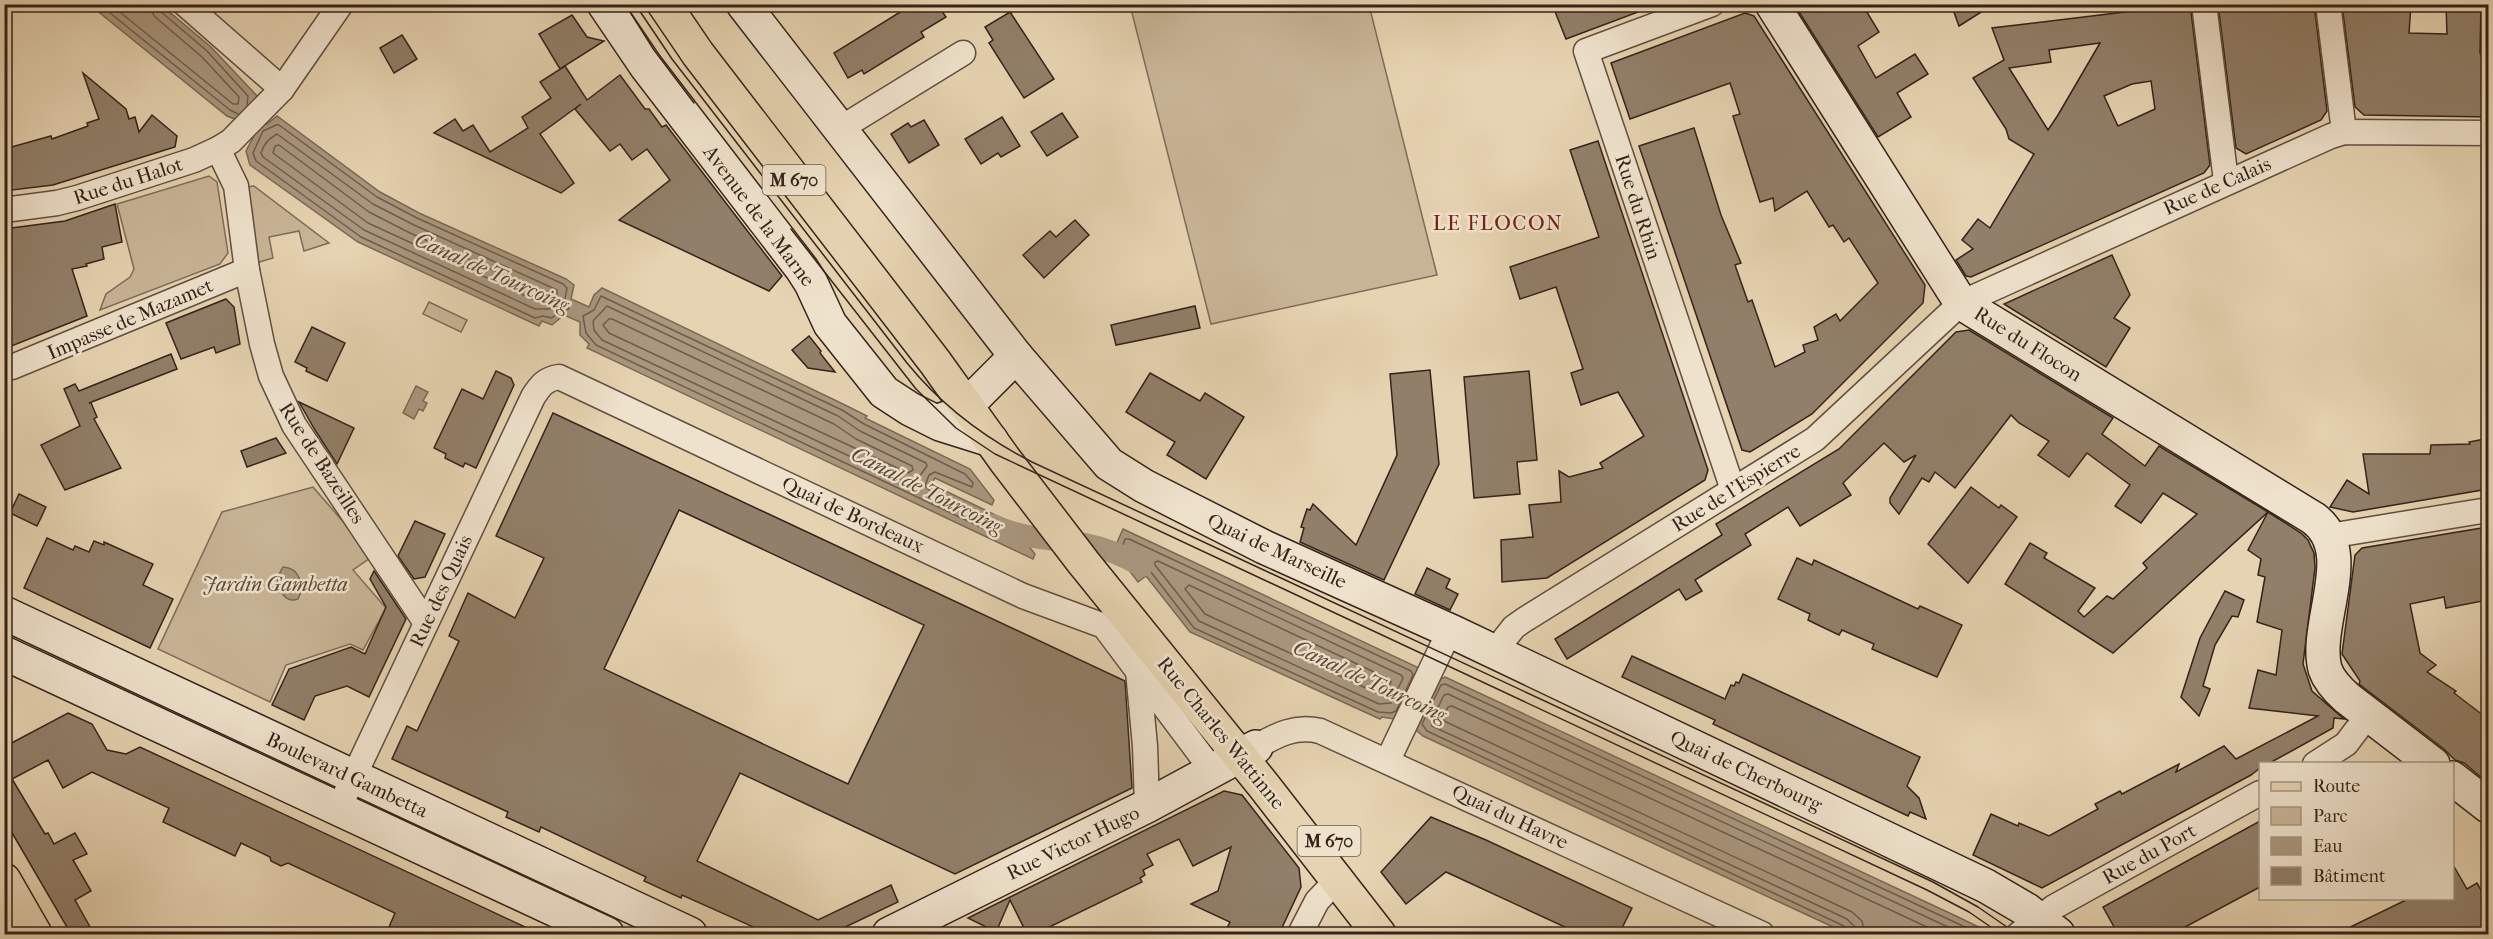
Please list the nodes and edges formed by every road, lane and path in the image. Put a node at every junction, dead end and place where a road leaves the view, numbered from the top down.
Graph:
1 (186, 4) edge
2 (341, 4) edge
3 (604, 4) edge
4 (664, 4) edge
5 (687, 4) edge
6 (743, 4) edge
7 (1712, 4) edge
8 (1772, 4) edge
9 (2204, 4) edge
10 (2328, 4) edge
11 (963, 53) dead end
12 (282, 89) junction
13 (838, 130) junction
14 (2344, 132) junction
15 (2488, 134) edge
16 (218, 149) junction
17 (2226, 181) junction
18 (4, 210) edge
19 (247, 270) junction
20 (1960, 303) junction
21 (1016, 356) junction
22 (12, 367) dead end
23 (552, 378) joint
24 (974, 398) junction
25 (928, 418) junction
26 (990, 440) junction
27 (1733, 490) junction
28 (2488, 510) edge
29 (2329, 536) junction
30 (4, 613) edge
31 (426, 623) junction
32 (1450, 630) junction
33 (1495, 651) junction
34 (4, 653) edge
35 (1138, 671) junction
36 (2368, 714) junction
37 (1236, 758) junction
38 (1388, 760) junction
39 (2318, 762) edge
40 (2430, 762) edge
41 (353, 778) junction
42 (2454, 780) edge
43 (2259, 794) edge
44 (1147, 806) junction
45 (2488, 806) edge
46 (338, 810) junction
47 (4, 880) edge
48 (1337, 880) junction
49 (2039, 929) edge
50 (35, 934) edge
51 (607, 934) edge
52 (690, 934) edge
53 (889, 934) edge
54 (1300, 934) edge
55 (1379, 934) edge
56 (1401, 934) edge
57 (1762, 934) edge

1 - 12 street
2 - 12 street
3 - 25 main road, Avenue de la Marne
4 - 24 main road, M 670
5 - 24 main road, M 670
6 - 13 main road
7 - 27 street, Rue du Rhin
8 - 20 main road, Rue du Flocon
9 - 17 street
10 - 14 street
11 - 13 street
12 - 16 street, Rue du Halot
13 - 21 main road
14 - 15 street, Rue de Calais
14 - 17 street, Rue de Calais
16 - 18 street, Rue du Halot
16 - 19 street, Rue de Bazeilles
17 - 20 street, Rue de Calais
19 - 22 street, Impasse de Mazamet
19 - 31 street, Rue de Bazeilles
20 - 27 street, Rue de l'Espierre
20 - 29 main road, Rue du Flocon
21 - 24 main road
21 - 32 main road, Quai de Marseille
23 - 31 street, Rue des Quais
23 - 35 street, Quai de Bordeaux
24 - 25 main road
24 - 26 main road, M 670
24 - 37 main road, Rue Charles Wattinne / M 670
25 - 26 main road, Avenue de la Marne
26 - 37 main road, Rue Charles Wattinne / M 670
27 - 33 street, Rue de l'Espierre
28 - 29 street
29 - 36 main road
30 - 41 main road, Boulevard Gambetta
31 - 41 street, Rue des Quais
32 - 33 main road, Quai de Cherbourg
32 - 38 street
33 - 49 main road, Quai de Cherbourg
34 - 46 main road, Boulevard Gambetta
35 - 37 street, Quai de Bordeaux
35 - 44 street
36 - 39 street
36 - 40 main road
37 - 38 street, Quai du Havre
37 - 44 main road, Rue Victor Hugo
37 - 48 main road, Rue Charles Wattinne / M 670
37 - 56 main road, Rue Charles Wattinne / M 670
38 - 57 street, Quai du Havre
41 - 46 street, Rue des Quais
41 - 52 main road, Boulevard Gambetta
42 - 45 main road
43 - 49 street, Rue du Port
44 - 53 main road, Rue Victor Hugo
46 - 51 main road, Boulevard Gambetta
47 - 50 main road
48 - 54 street
48 - 55 main road, Rue Charles Wattinne / M 670

